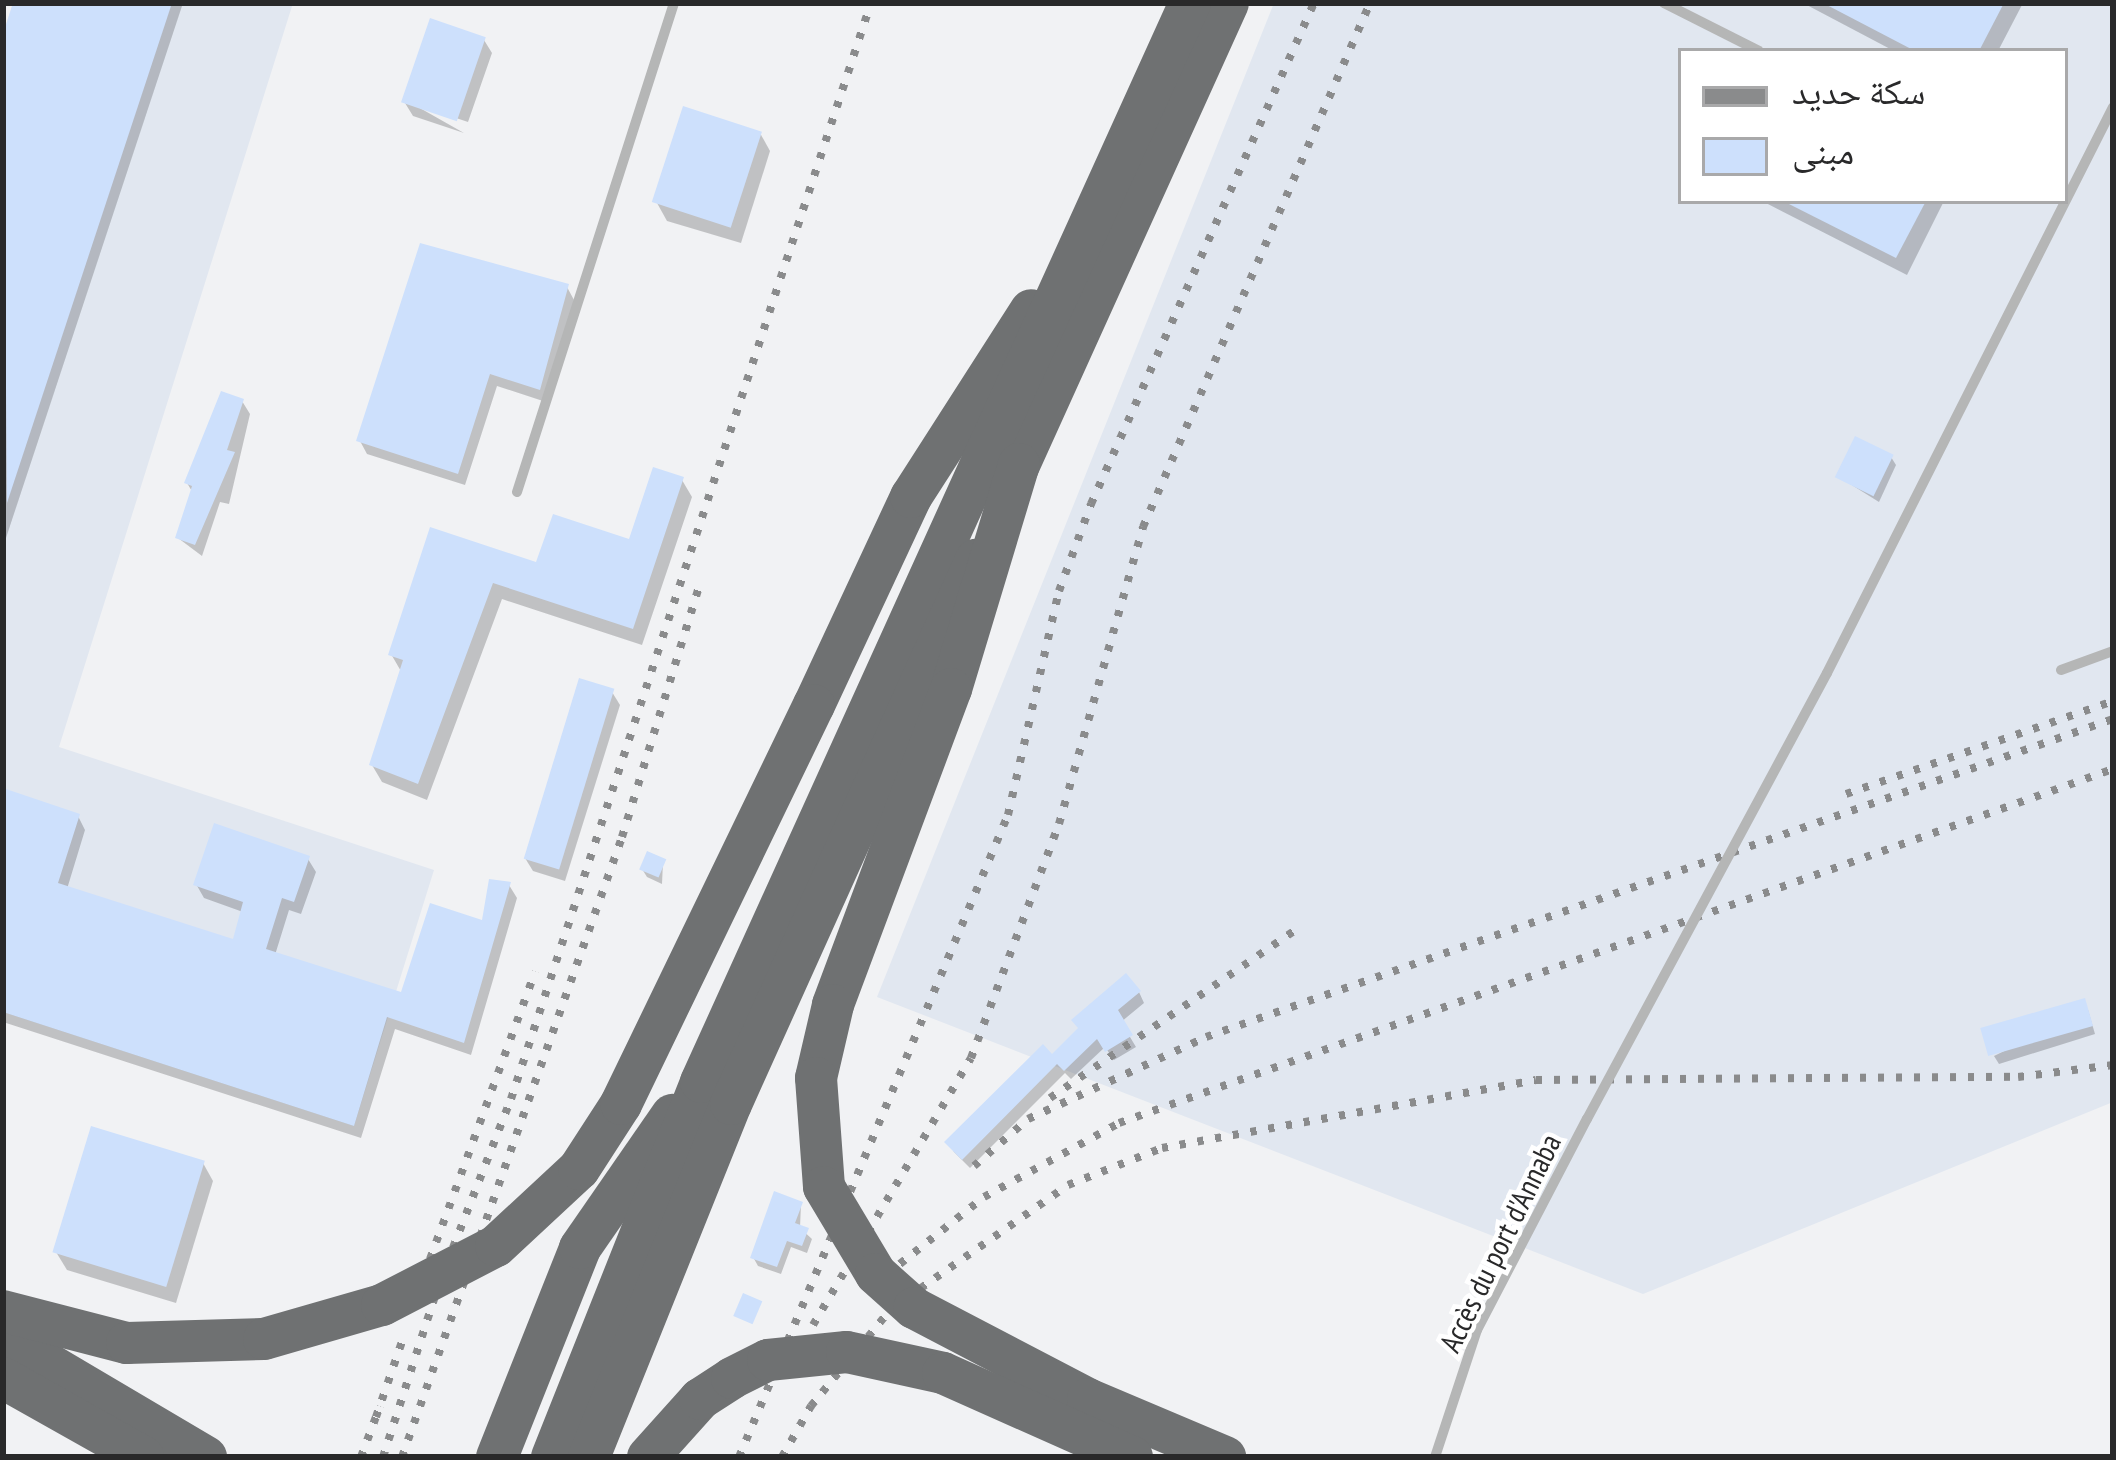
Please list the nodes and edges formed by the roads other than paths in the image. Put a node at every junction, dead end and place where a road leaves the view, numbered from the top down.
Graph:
1 (674, 3) edge
2 (1190, 3) edge
3 (1228, 3) edge
4 (1664, 3) edge
5 (1753, 48) edge
6 (2113, 107) edge
7 (2068, 190) edge
8 (2061, 204) edge
9 (1098, 216) junction
10 (1019, 464) junction
11 (518, 492) dead end
12 (2113, 651) edge
13 (2061, 670) dead end
14 (700, 1082) junction
15 (3, 1311) edge
16 (3, 1337) edge
17 (3, 1378) edge
18 (3, 1406) edge
19 (69, 1411) junction
20 (143, 1457) edge
21 (206, 1457) edge
22 (497, 1457) edge
23 (552, 1457) edge
24 (590, 1457) edge
25 (648, 1457) edge
26 (1132, 1457) edge
27 (1225, 1457) edge
28 (1435, 1457) edge

1 - 11 lane
2 - 9 highway
3 - 10 highway
4 - 5 lane
6 - 7 lane, Accès du port d'Annaba
8 - 28 lane, Accès du port d'Annaba, bridge
9 - 14 highway
9 - 15 highway, bridge
10 - 24 highway
10 - 27 highway, bridge
12 - 13 lane
14 - 22 highway
14 - 23 highway
16 - 21 highway
17 - 19 highway
18 - 19 highway
19 - 20 highway
25 - 26 highway, bridge

